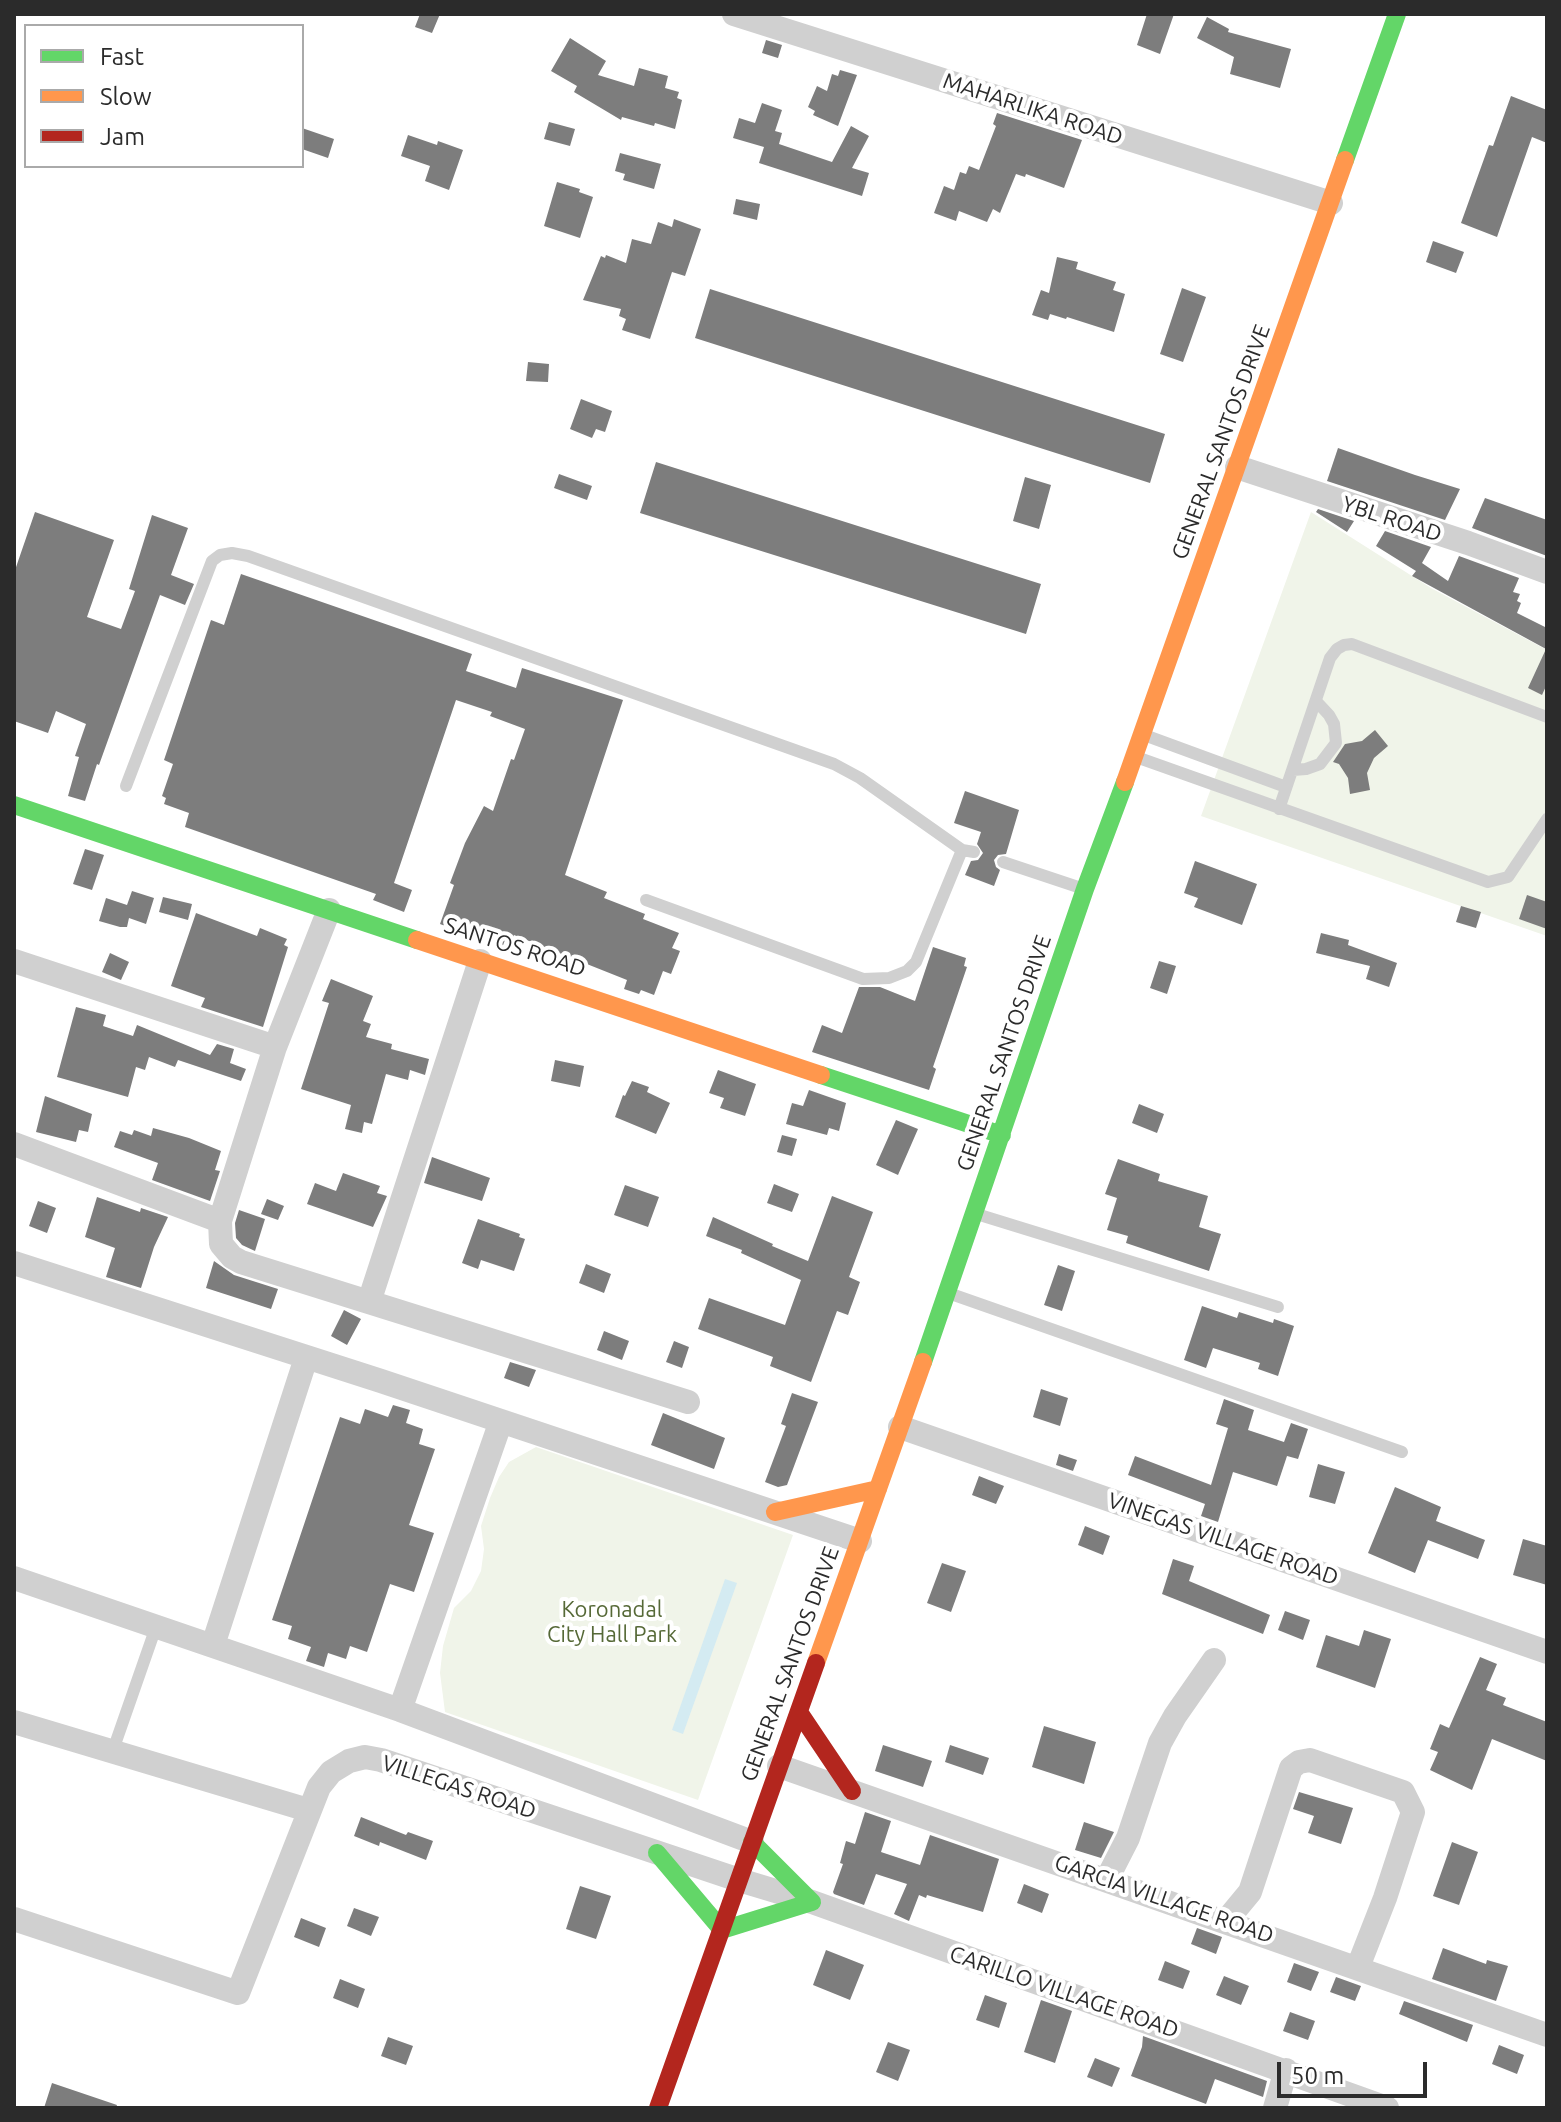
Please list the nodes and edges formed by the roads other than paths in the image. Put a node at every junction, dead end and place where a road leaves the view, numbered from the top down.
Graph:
1 (734, 14) edge
2 (1397, 14) edge
3 (1331, 203) junction
4 (1237, 467) junction
5 (1547, 572) edge
6 (1316, 701) junction
7 (1547, 717) edge
8 (1142, 735) junction
9 (1134, 757) junction
10 (1293, 770) junction
11 (126, 786) dead end
12 (1286, 787) junction
13 (14, 805) edge
14 (1279, 809) junction
15 (1547, 821) edge
16 (1003, 862) dead end
17 (1085, 889) junction
18 (646, 900) dead end
19 (329, 910) junction
20 (14, 961) edge
21 (480, 961) junction
22 (275, 1047) junction
23 (1002, 1135) junction
24 (14, 1144) edge
25 (976, 1213) junction
26 (220, 1221) junction
27 (14, 1263) edge
28 (947, 1293) junction
29 (369, 1302) junction
30 (1278, 1307) dead end
31 (306, 1358) junction
32 (688, 1402) dead end
33 (501, 1421) junction
34 (900, 1427) junction
35 (1402, 1452) dead end
36 (878, 1489) junction
37 (775, 1512) junction
38 (860, 1541) junction
39 (14, 1578) edge
40 (156, 1627) junction
41 (213, 1645) junction
42 (1547, 1652) edge
43 (1214, 1660) dead end
44 (400, 1710) junction
45 (799, 1712) junction
46 (14, 1722) edge
47 (112, 1753) junction
48 (779, 1766) junction
49 (852, 1791) junction
50 (308, 1810) junction
51 (752, 1842) junction
52 (657, 1853) junction
53 (1107, 1879) junction
54 (739, 1880) junction
55 (812, 1902) junction
56 (14, 1919) edge
57 (1226, 1921) junction
58 (722, 1930) junction
59 (1358, 1967) junction
60 (1547, 2035) edge
61 (1286, 2070) junction
62 (658, 2108) edge
63 (1275, 2108) edge
64 (1387, 2108) edge

1 - 3 street, MAHARLIKA ROAD
2 - 3 main road, GENERAL SANTOS DRIVE
3 - 4 main road, GENERAL SANTOS DRIVE
4 - 5 street, YBL ROAD
4 - 8 main road, GENERAL SANTOS DRIVE
6 - 7 lane
6 - 10 lane
6 - 10 lane
8 - 9 main road, GENERAL SANTOS DRIVE
8 - 12 lane
9 - 14 lane
9 - 17 main road, GENERAL SANTOS DRIVE
10 - 12 lane
11 - 18 lane
12 - 14 lane
13 - 19 main road, SANTOS ROAD
14 - 15 lane
16 - 17 lane
17 - 23 main road, GENERAL SANTOS DRIVE
19 - 21 main road, SANTOS ROAD
19 - 22 street
20 - 22 street
21 - 23 main road, SANTOS ROAD
21 - 29 street
22 - 26 street
23 - 25 main road, GENERAL SANTOS DRIVE
24 - 26 street
25 - 28 main road, GENERAL SANTOS DRIVE
25 - 30 lane
26 - 29 street
27 - 31 street
28 - 34 main road, GENERAL SANTOS DRIVE
28 - 35 lane
29 - 32 street
31 - 33 street
31 - 41 street
33 - 37 street
33 - 44 street
34 - 36 main road, GENERAL SANTOS DRIVE
34 - 42 street, VINEGAS VILLAGE ROAD
36 - 37 main road
36 - 38 main road, GENERAL SANTOS DRIVE
37 - 38 street
38 - 45 main road, GENERAL SANTOS DRIVE
39 - 40 street
40 - 41 street
40 - 47 lane
41 - 44 street
43 - 53 street
44 - 51 street
45 - 48 main road, GENERAL SANTOS DRIVE
45 - 49 main road
46 - 47 street
47 - 50 street
48 - 49 street, GARCIA VILLAGE ROAD
48 - 51 main road, GENERAL SANTOS DRIVE
49 - 53 street, GARCIA VILLAGE ROAD
50 - 52 street, VILLEGAS ROAD
50 - 56 street, VILLEGAS ROAD
51 - 54 main road, GENERAL SANTOS DRIVE
51 - 55 main road
52 - 54 street, VILLEGAS ROAD
52 - 58 main road
53 - 57 street, GARCIA VILLAGE ROAD
54 - 55 street, CARILLO VILLAGE ROAD
54 - 58 main road, GENERAL SANTOS DRIVE
55 - 58 main road
55 - 61 street, CARILLO VILLAGE ROAD
57 - 59 street, GARCIA VILLAGE ROAD
57 - 59 street
58 - 62 main road, GENERAL SANTOS DRIVE
59 - 60 street, GARCIA VILLAGE ROAD
61 - 63 street
61 - 64 street, CARILLO VILLAGE ROAD

